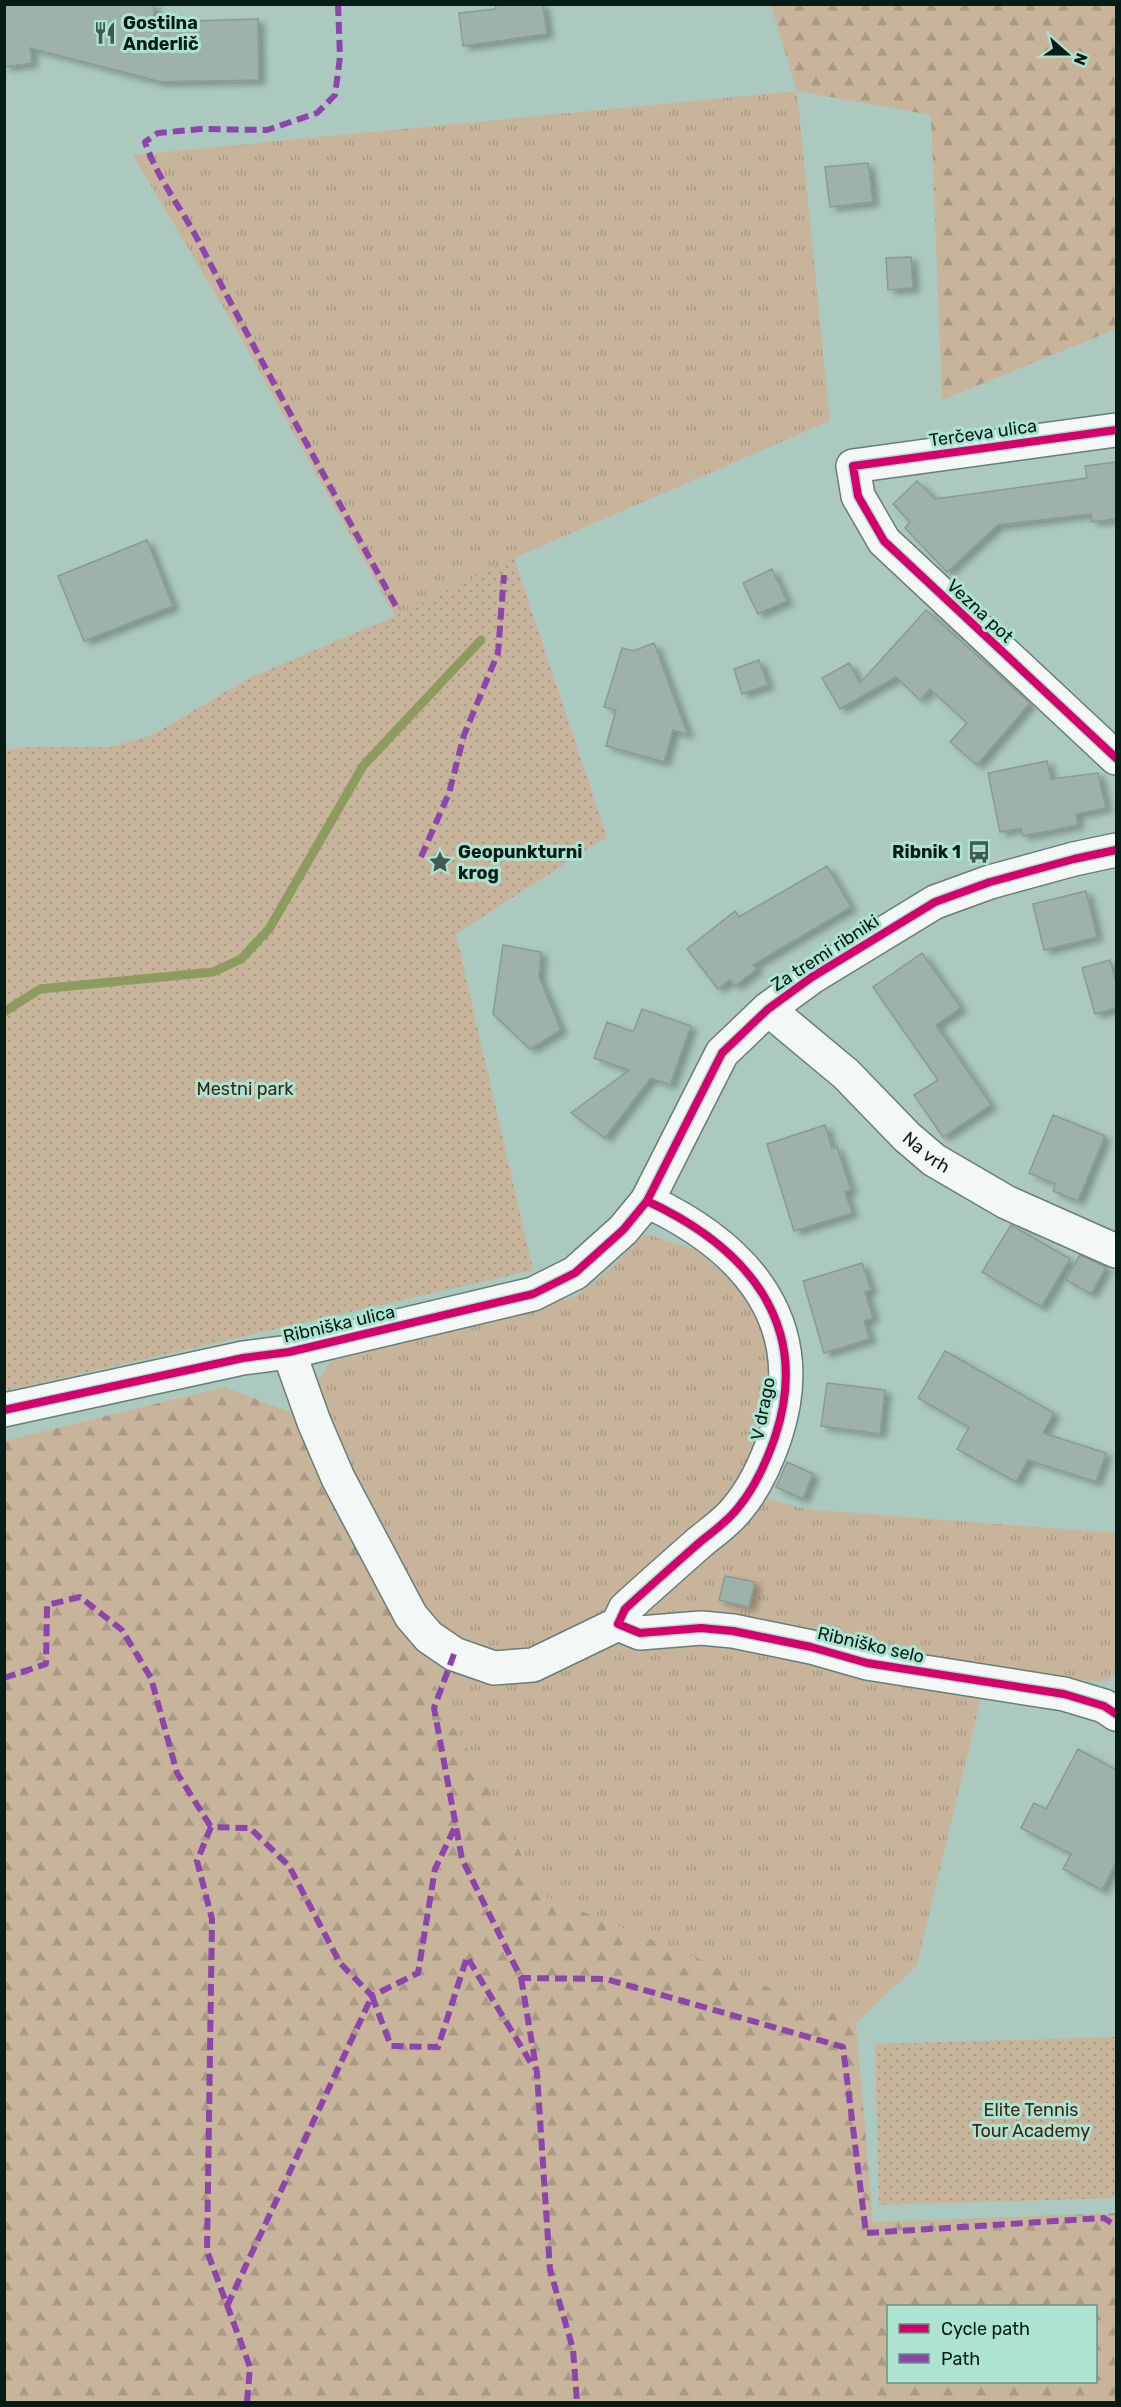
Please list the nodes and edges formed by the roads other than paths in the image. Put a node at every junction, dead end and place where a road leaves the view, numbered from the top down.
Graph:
1 (1116, 430) edge
2 (853, 466) joint
3 (1116, 758) edge
4 (1116, 850) edge
5 (768, 1010) junction
6 (646, 1201) junction
7 (1116, 1251) edge
8 (289, 1352) junction
9 (4, 1410) edge
10 (618, 1624) junction
11 (1116, 1714) edge

1 - 2 street, Terčeva ulica
2 - 3 street, Vezna pot
4 - 5 street, Za tremi ribniki
5 - 6 street, Za tremi ribniki
5 - 7 street, Na vrh
6 - 8 street, Ribniška ulica
6 - 10 street, V drago
8 - 9 street, Ribniška ulica
8 - 10 street
10 - 11 street, Ribniško selo

